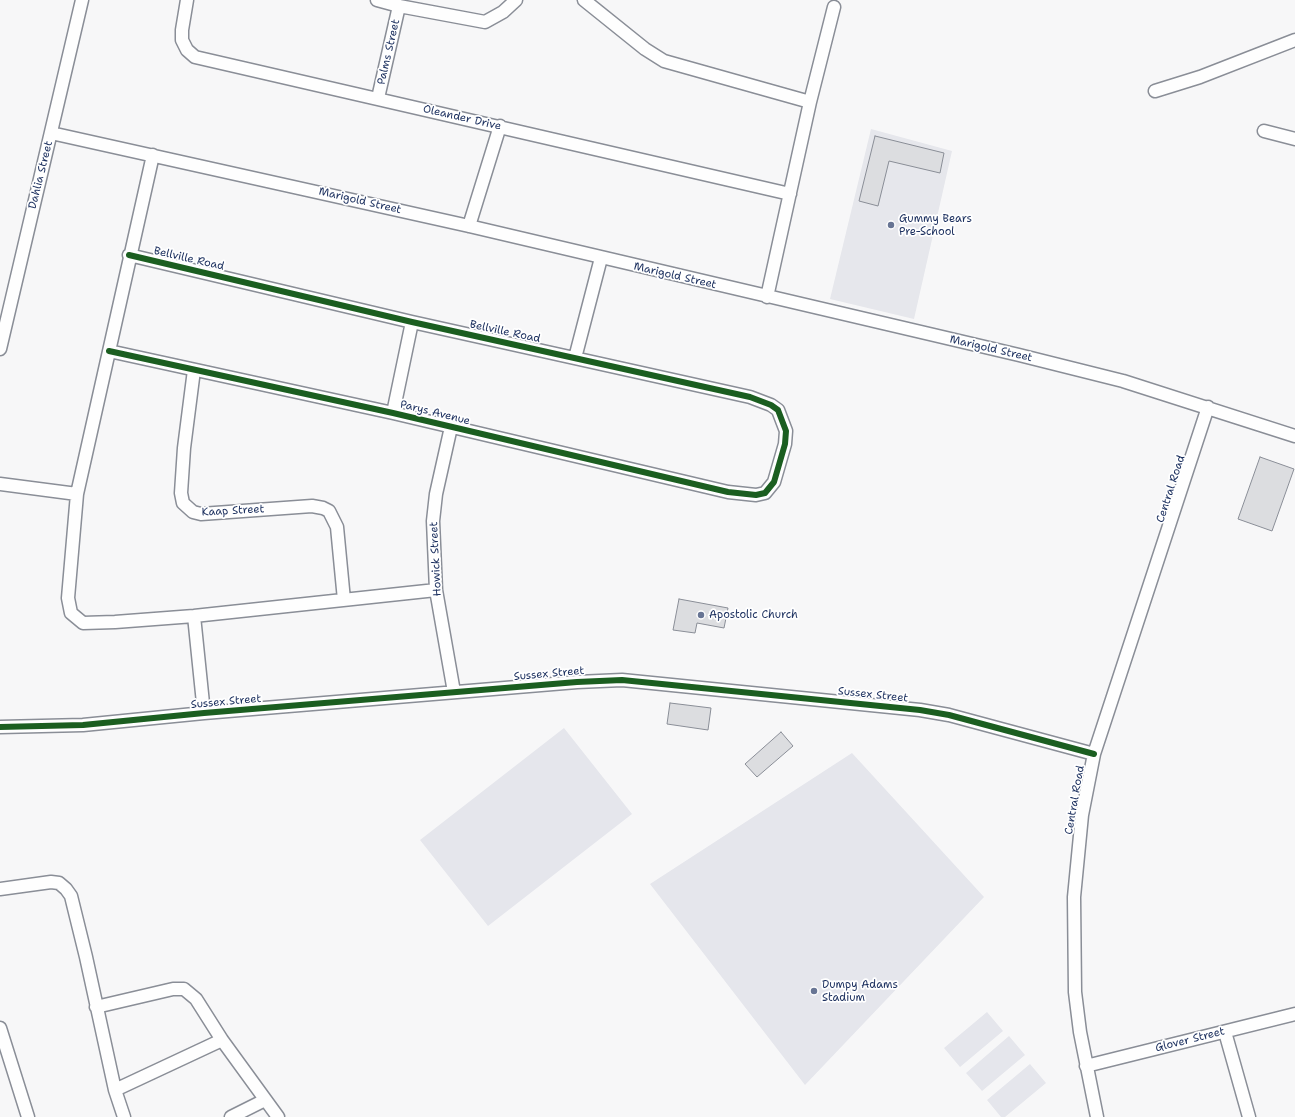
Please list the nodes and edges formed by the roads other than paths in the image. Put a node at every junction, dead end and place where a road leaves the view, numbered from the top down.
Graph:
1 (82, 0) edge
2 (187, 0) edge
3 (377, 0) edge
4 (516, 0) edge
5 (584, 0) edge
6 (399, 6) junction
7 (834, 7) dead end
8 (1295, 40) edge
9 (1154, 91) dead end
10 (378, 98) junction
11 (810, 102) junction
12 (500, 126) junction
13 (1264, 131) dead end
14 (51, 133) junction
15 (1295, 139) edge
16 (153, 154) junction
17 (790, 194) junction
18 (469, 226) junction
19 (129, 255) junction
20 (601, 258) junction
21 (767, 297) junction
22 (412, 322) junction
23 (0, 349) edge
24 (109, 351) junction
25 (575, 358) junction
26 (194, 370) junction
27 (1208, 407) junction
28 (393, 413) junction
29 (451, 427) junction
30 (1295, 436) edge
31 (0, 484) edge
32 (77, 494) junction
33 (756, 495) joint
34 (436, 590) junction
35 (344, 600) junction
36 (194, 616) junction
37 (454, 692) junction
38 (204, 713) junction
39 (0, 727) edge
40 (1094, 754) junction
41 (0, 889) edge
42 (96, 1007) junction
43 (1295, 1014) edge
44 (0, 1028) edge
45 (1225, 1032) junction
46 (222, 1040) junction
47 (1086, 1066) junction
48 (115, 1090) junction
49 (265, 1100) junction
50 (28, 1117) edge
51 (124, 1117) edge
52 (231, 1117) edge
53 (278, 1117) edge
54 (1097, 1117) edge
55 (1249, 1117) edge

1 - 14 street, Dahlia Street
2 - 10 street, Oleander Drive
3 - 6 street
4 - 6 street
5 - 11 street
6 - 10 street, Palms Street
7 - 11 street
8 - 9 street
10 - 12 street, Oleander Drive
11 - 17 street
12 - 17 street, Oleander Drive
12 - 18 street
13 - 15 street
14 - 16 street, Marigold Street
14 - 23 street, Dahlia Street
16 - 18 street, Marigold Street
16 - 19 street
17 - 21 street
18 - 20 street, Marigold Street
19 - 22 street, Bellville Road
19 - 24 street
20 - 21 street, Marigold Street
20 - 25 street
21 - 27 street, Marigold Street
22 - 25 street, Bellville Road
22 - 28 street
24 - 26 street, Parys Avenue
24 - 32 street
25 - 33 street, Bellville Road
26 - 28 street, Parys Avenue
26 - 35 street, Kaap Street
27 - 30 street, Marigold Street
27 - 40 street, Central Road
28 - 29 street, Parys Avenue
29 - 33 street, Parys Avenue
29 - 34 street, Howick Street
31 - 32 street
32 - 36 street
34 - 35 street
34 - 37 street, Howick Street
35 - 36 street
36 - 38 street
37 - 38 street, Sussex Street
37 - 40 street, Sussex Street
38 - 39 street, Sussex Street
40 - 47 street, Central Road
41 - 42 street
42 - 46 street
42 - 48 street
43 - 45 street, Glover Street
44 - 50 street
45 - 47 street, Glover Street
45 - 55 street
46 - 48 street
46 - 49 street
47 - 54 street, Central Road
48 - 51 street
49 - 52 street
49 - 53 street

